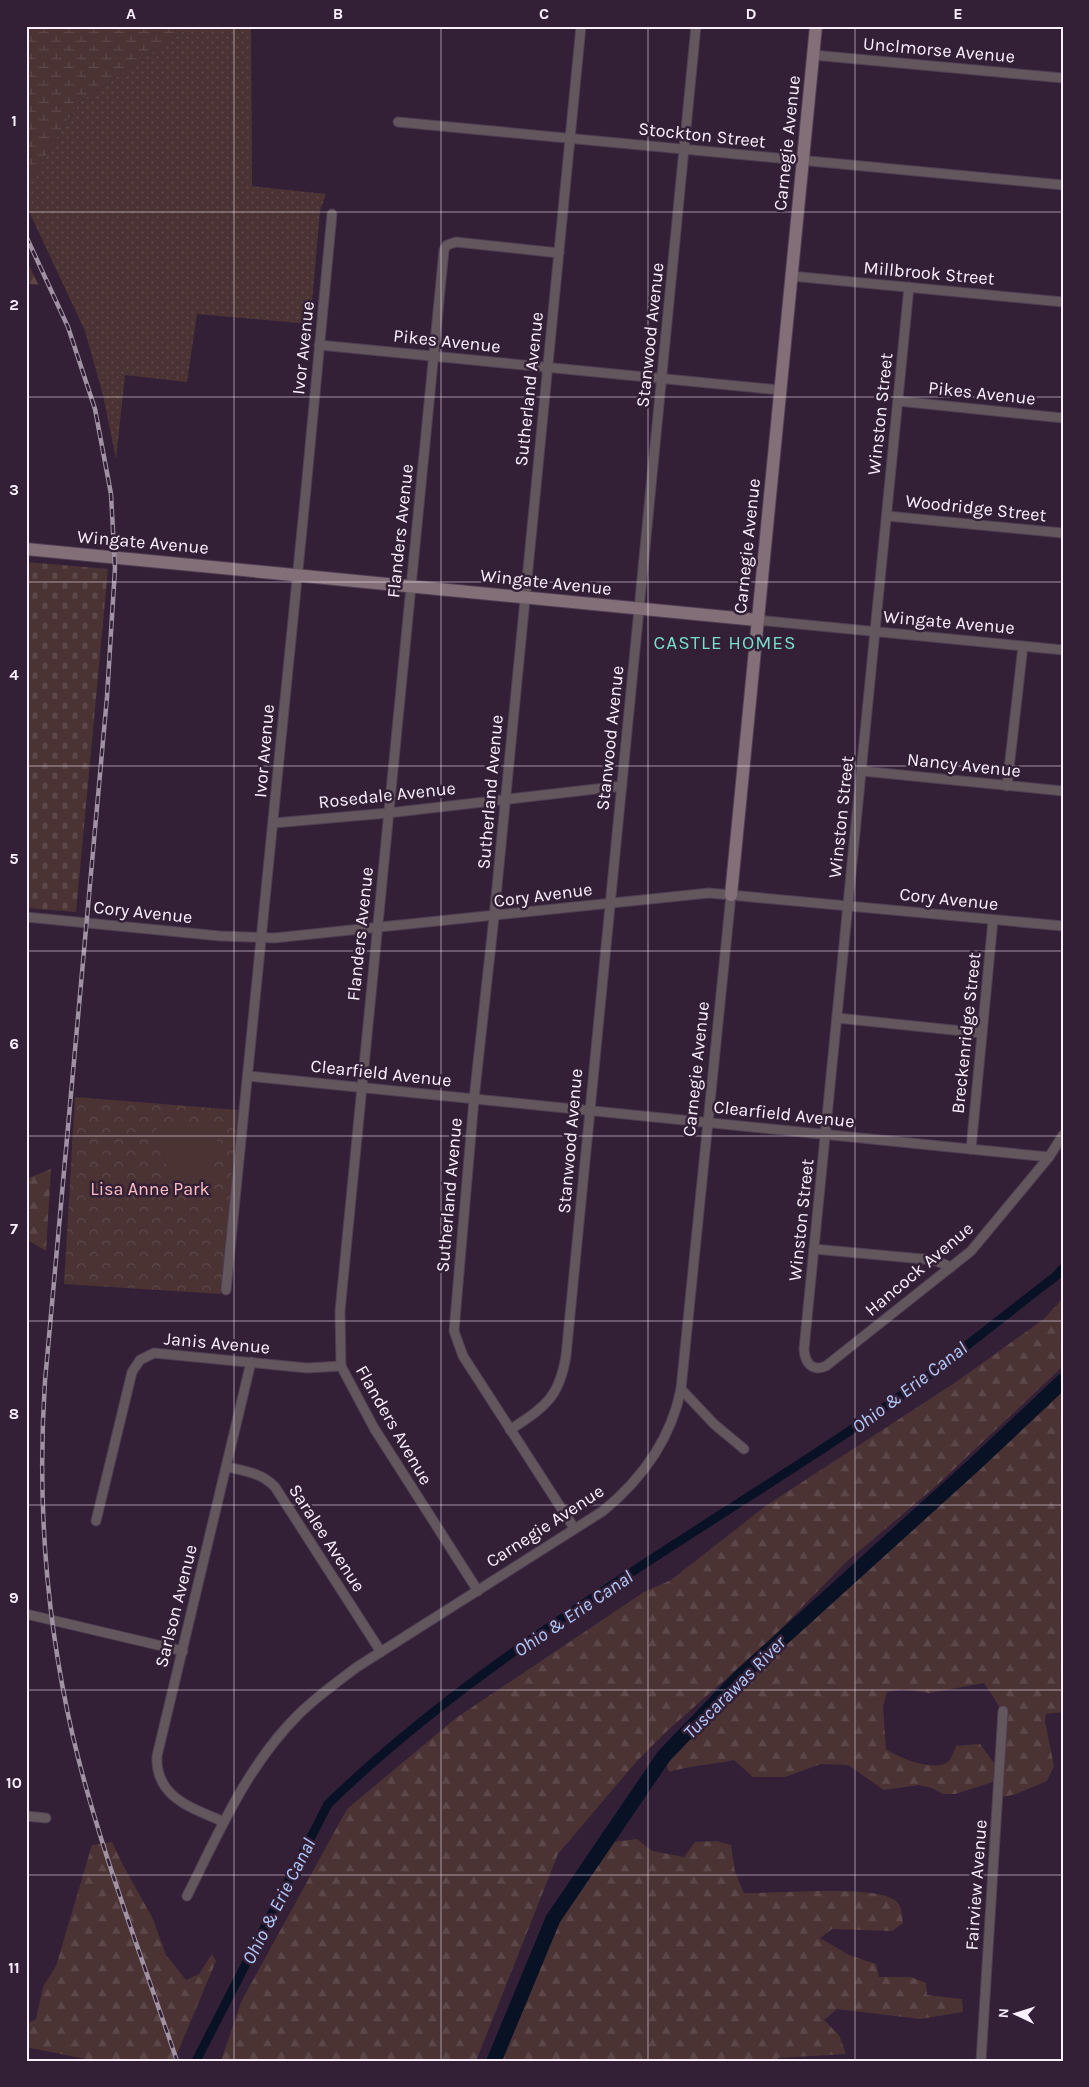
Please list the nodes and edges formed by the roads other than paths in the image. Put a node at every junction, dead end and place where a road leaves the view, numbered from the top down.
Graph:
1 (581, 26) edge
2 (696, 26) edge
3 (816, 26) edge
4 (813, 55) junction
5 (1063, 78) edge
6 (398, 122) dead end
7 (570, 138) junction
8 (684, 150) junction
9 (802, 162) junction
10 (1063, 185) edge
11 (332, 214) dead end
12 (559, 253) junction
13 (791, 276) junction
14 (909, 287) junction
15 (1063, 302) edge
16 (319, 345) junction
17 (434, 356) junction
18 (548, 367) junction
19 (662, 378) junction
20 (780, 390) junction
21 (898, 402) junction
22 (1063, 418) edge
23 (887, 516) junction
24 (1063, 533) edge
25 (26, 549) edge
26 (297, 574) junction
27 (411, 586) junction
28 (525, 598) junction
29 (639, 609) junction
30 (756, 620) junction
31 (874, 632) junction
32 (1023, 646) junction
33 (1063, 650) edge
34 (862, 771) junction
35 (622, 786) junction
36 (1007, 786) junction
37 (1063, 791) edge
38 (505, 799) junction
39 (388, 813) junction
40 (274, 823) junction
41 (730, 895) junction
42 (610, 903) junction
43 (849, 905) junction
44 (26, 917) edge
45 (494, 917) junction
46 (994, 920) junction
47 (1063, 926) edge
48 (377, 928) junction
49 (260, 938) junction
50 (837, 1018) junction
51 (982, 1033) junction
52 (248, 1076) junction
53 (361, 1088) junction
54 (474, 1099) junction
55 (590, 1110) junction
56 (708, 1123) junction
57 (826, 1135) junction
58 (1063, 1135) edge
59 (971, 1149) junction
60 (1049, 1157) junction
61 (814, 1249) junction
62 (951, 1267) junction
63 (226, 1290) dead end
64 (804, 1349) joint
65 (251, 1362) junction
66 (341, 1366) junction
67 (681, 1389) junction
68 (510, 1430) junction
69 (744, 1449) dead end
70 (227, 1467) junction
71 (96, 1521) dead end
72 (574, 1528) junction
73 (478, 1591) junction
74 (26, 1614) edge
75 (183, 1651) junction
76 (380, 1652) junction
77 (1003, 1712) dead end
78 (26, 1816) edge
79 (46, 1818) dead end
80 (224, 1822) junction
81 (187, 1896) dead end
82 (981, 2061) edge

1 - 7 street, Sutherland Avenue
2 - 8 street, Stanwood Avenue
3 - 4 street, Carnegie Avenue
4 - 5 street, Unclmorse Avenue
4 - 9 street, Carnegie Avenue
6 - 7 street, Stockton Street
7 - 8 street, Stockton Street
7 - 12 street, Sutherland Avenue
8 - 9 street, Stockton Street
8 - 19 street, Stanwood Avenue
9 - 10 street, Stockton Street
9 - 13 street, Carnegie Avenue
11 - 16 street, Ivor Avenue
12 - 17 street, Flanders Avenue
12 - 18 street, Sutherland Avenue
13 - 14 street, Millbrook Street
13 - 20 street, Carnegie Avenue
14 - 15 street, Millbrook Street
14 - 21 street, Winston Street
16 - 17 street, Pikes Avenue
16 - 26 street, Ivor Avenue
17 - 18 street, Pikes Avenue
17 - 27 street, Flanders Avenue
18 - 19 street, Pikes Avenue
18 - 28 street, Sutherland Avenue
19 - 20 street, Pikes Avenue
19 - 29 street, Stanwood Avenue
20 - 30 street, Carnegie Avenue
21 - 22 street, Pikes Avenue
21 - 23 street, Winston Street
23 - 24 street, Woodridge Street
23 - 31 street, Winston Street
25 - 26 street, Wingate Avenue
26 - 27 street, Wingate Avenue
26 - 40 street, Ivor Avenue
27 - 28 street, Wingate Avenue
27 - 39 street, Flanders Avenue
28 - 29 street, Wingate Avenue
28 - 38 street, Sutherland Avenue
29 - 30 street, Wingate Avenue
29 - 35 street, Stanwood Avenue
30 - 31 street, Wingate Avenue
30 - 41 street, Carnegie Avenue
31 - 32 street, Wingate Avenue
31 - 34 street, Winston Street
32 - 33 street, Wingate Avenue
32 - 36 street
34 - 36 street, Nancy Avenue
34 - 43 street, Winston Street
35 - 38 street, Rosedale Avenue
35 - 42 street, Stanwood Avenue
36 - 37 street, Nancy Avenue
38 - 39 street, Rosedale Avenue
38 - 45 street, Sutherland Avenue
39 - 40 street, Rosedale Avenue
39 - 48 street, Flanders Avenue
40 - 49 street, Ivor Avenue
41 - 42 street, Cory Avenue
41 - 43 street, Cory Avenue
41 - 56 street, Carnegie Avenue
42 - 45 street, Cory Avenue
42 - 55 street, Stanwood Avenue
43 - 46 street, Cory Avenue
43 - 50 street, Winston Street
44 - 49 street, Cory Avenue
45 - 48 street, Cory Avenue
45 - 54 street, Sutherland Avenue
46 - 47 street, Cory Avenue
46 - 51 street, Breckenridge Street
48 - 49 street, Cory Avenue
48 - 53 street, Flanders Avenue
49 - 52 street, Ivor Avenue
50 - 51 street
50 - 57 street, Winston Street
51 - 59 street, Breckenridge Street
52 - 53 street, Clearfield Avenue
52 - 63 street, Ivor Avenue
53 - 54 street, Clearfield Avenue
53 - 66 street, Flanders Avenue
54 - 55 street, Clearfield Avenue
54 - 68 street, Sutherland Avenue
55 - 56 street, Clearfield Avenue
55 - 68 street, Stanwood Avenue
56 - 57 street, Clearfield Avenue
56 - 67 street, Carnegie Avenue
57 - 59 street, Clearfield Avenue
57 - 61 street, Winston Street
58 - 60 street, Hancock Avenue
59 - 60 street, Clearfield Avenue
60 - 62 street, Hancock Avenue
61 - 62 street
61 - 64 street, Winston Street
62 - 64 street, Hancock Avenue
65 - 66 street, Janis Avenue
65 - 70 street, Sarlson Avenue
65 - 71 street, Janis Avenue
66 - 73 street, Flanders Avenue
67 - 69 street
67 - 72 street, Carnegie Avenue
68 - 72 street, Sutherland Avenue
70 - 75 street, Sarlson Avenue
70 - 76 street, Saralee Avenue
72 - 73 street, Carnegie Avenue
73 - 76 street, Carnegie Avenue
74 - 75 street
75 - 80 street, Sarlson Avenue
76 - 80 street, Carnegie Avenue
77 - 82 street, Fairview Avenue
78 - 79 street
80 - 81 street, Carnegie Avenue

